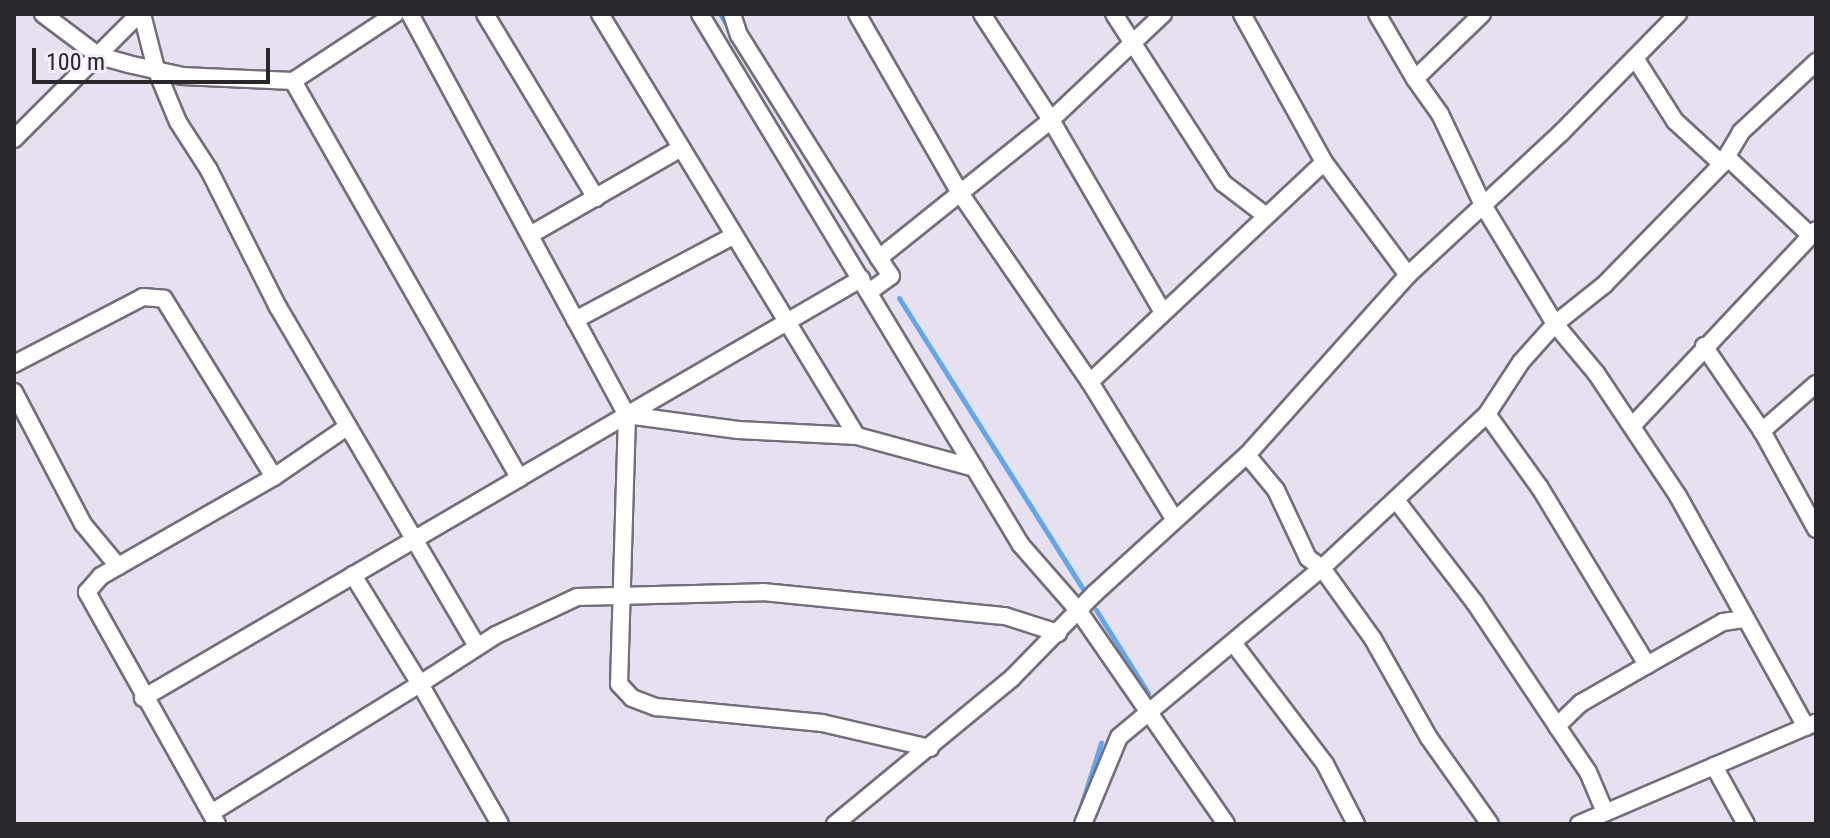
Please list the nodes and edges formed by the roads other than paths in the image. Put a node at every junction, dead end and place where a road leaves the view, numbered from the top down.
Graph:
1 (43, 14) edge
2 (140, 14) edge
3 (395, 14) edge
4 (410, 14) edge
5 (485, 14) edge
6 (600, 14) edge
7 (700, 14) edge
8 (732, 14) edge
9 (857, 14) edge
10 (982, 14) edge
11 (1114, 14) edge
12 (1163, 14) edge
13 (1242, 14) edge
14 (1377, 14) edge
15 (1482, 14) edge
16 (1678, 14) edge
17 (1132, 42) junction
18 (99, 56) junction
19 (1635, 58) junction
20 (1816, 62) edge
21 (156, 69) junction
22 (1415, 79) junction
23 (293, 81) junction
24 (1051, 120) junction
25 (14, 139) edge
26 (681, 148) junction
27 (1724, 160) junction
28 (1324, 162) junction
29 (960, 193) junction
30 (596, 198) junction
31 (1483, 205) junction
32 (1265, 215) junction
33 (1814, 233) edge
34 (530, 235) junction
35 (733, 236) junction
36 (879, 258) junction
37 (1408, 275) junction
38 (865, 286) junction
39 (1162, 311) junction
40 (575, 320) junction
41 (784, 324) junction
42 (1555, 324) junction
43 (1704, 346) junction
44 (14, 364) edge
45 (1090, 382) junction
46 (1816, 384) edge
47 (14, 392) edge
48 (1487, 414) junction
49 (627, 415) junction
50 (1633, 425) junction
51 (347, 427) junction
52 (1762, 431) junction
53 (857, 436) junction
54 (1247, 455) junction
55 (975, 468) junction
56 (274, 477) junction
57 (519, 478) junction
58 (1396, 500) junction
59 (1175, 520) junction
60 (1816, 529) edge
61 (415, 539) junction
62 (118, 566) junction
63 (1322, 568) junction
64 (353, 575) junction
65 (617, 593) junction
66 (1078, 610) junction
67 (1744, 619) junction
68 (1058, 633) junction
69 (1234, 644) junction
70 (477, 646) junction
71 (1647, 665) junction
72 (420, 684) junction
73 (143, 698) junction
74 (1148, 711) junction
75 (1811, 725) edge
76 (1557, 726) junction
77 (930, 748) junction
78 (1714, 766) junction
79 (1605, 812) junction
80 (214, 819) edge
81 (1089, 820) edge
82 (500, 824) edge
83 (835, 824) edge
84 (1226, 824) edge
85 (1356, 824) edge
86 (1490, 824) edge
87 (1579, 824) edge
88 (1746, 824) edge

1 - 18 street
2 - 18 street
2 - 21 street
3 - 23 street
4 - 34 street
5 - 30 street
6 - 26 street
7 - 38 street
8 - 36 street
9 - 29 street
10 - 24 street
11 - 17 street
12 - 17 street
13 - 28 street
14 - 22 street
15 - 22 street
16 - 19 street
17 - 24 street
17 - 32 street
18 - 21 street
18 - 25 street
19 - 27 street
19 - 31 street
20 - 27 street
21 - 23 street
21 - 51 street
22 - 31 street
23 - 57 street
24 - 29 street
24 - 39 street
26 - 30 street
26 - 35 street
27 - 33 street
27 - 42 street
28 - 32 street
28 - 37 street
29 - 36 street
29 - 45 street
30 - 34 street
31 - 37 street
31 - 42 street
32 - 39 street
33 - 43 street
34 - 40 street
35 - 40 street
35 - 41 street
36 - 38 street
37 - 54 street
38 - 41 street
38 - 55 street
39 - 45 street
40 - 49 street
41 - 49 street
41 - 53 street
42 - 48 street
42 - 50 street
43 - 50 street
43 - 52 street
44 - 56 street
45 - 59 street
46 - 52 street
47 - 62 street
48 - 58 street
48 - 71 street
49 - 53 street
49 - 57 street
49 - 65 street
50 - 67 street
51 - 56 street
51 - 61 street
52 - 60 street
53 - 55 street
54 - 59 street
54 - 63 street
55 - 66 street
56 - 62 street
57 - 61 street
58 - 63 street
58 - 76 street
59 - 66 street
61 - 64 street
61 - 70 street
62 - 73 street
63 - 69 street
63 - 86 street
64 - 72 street
64 - 73 street
65 - 68 street
65 - 70 street
65 - 77 street
66 - 68 street
66 - 74 street
67 - 71 street
67 - 75 street
68 - 77 street
69 - 74 street
69 - 85 street
70 - 72 street
71 - 76 street
72 - 80 street
72 - 82 street
73 - 80 street
74 - 81 street
74 - 84 street
75 - 78 street
76 - 79 street
77 - 83 street
78 - 79 street
78 - 88 street
79 - 87 street

